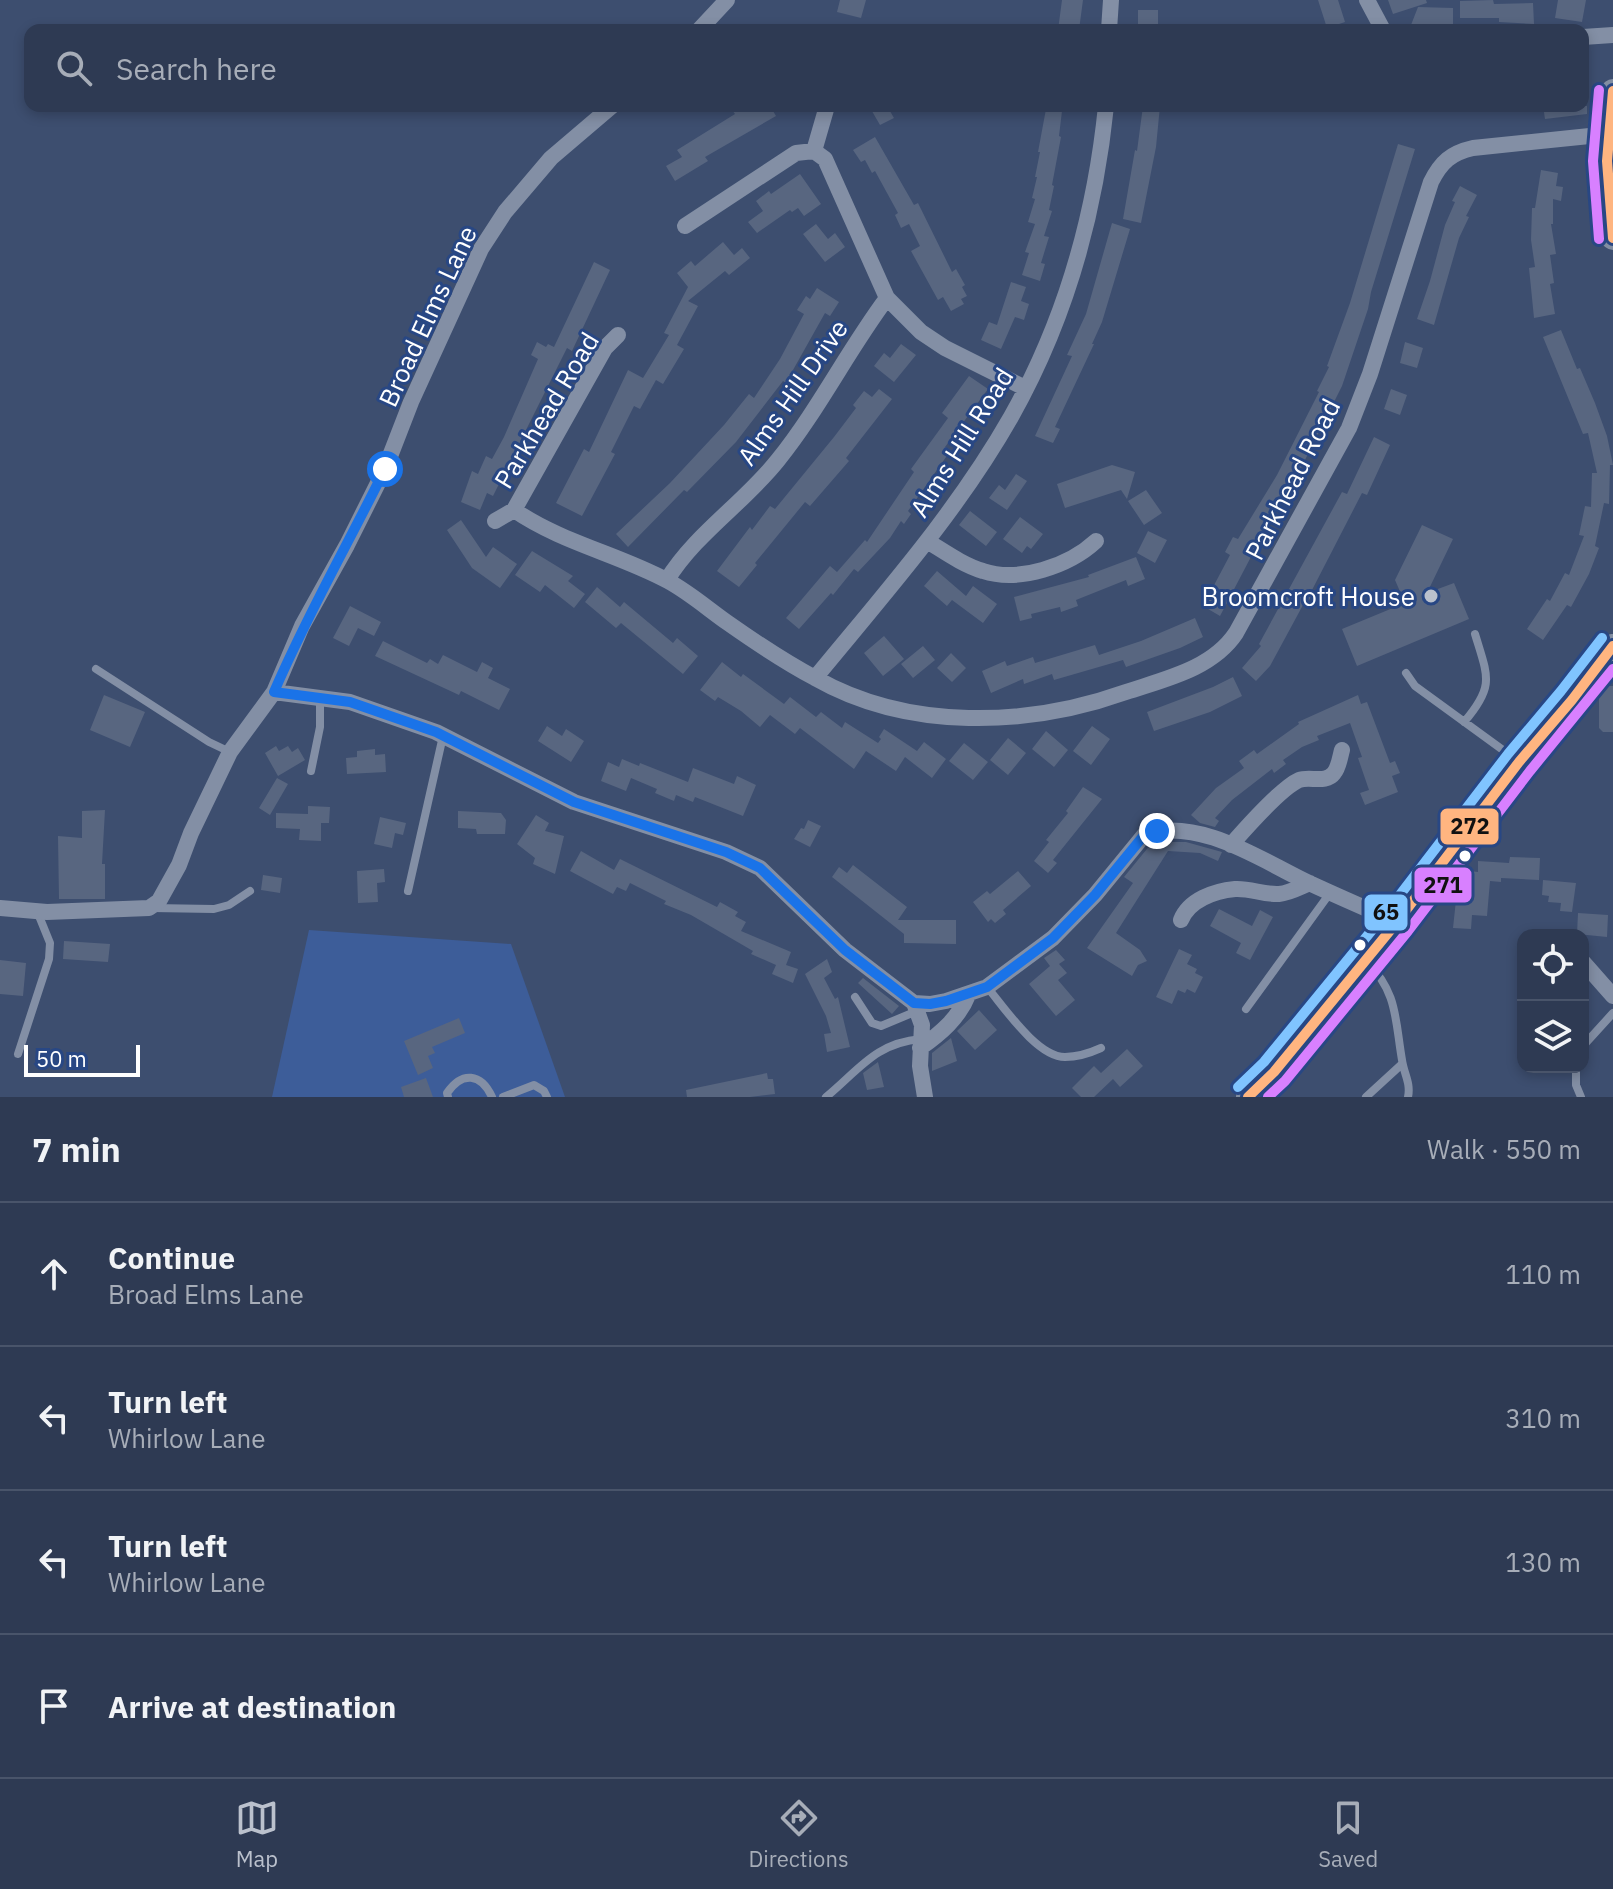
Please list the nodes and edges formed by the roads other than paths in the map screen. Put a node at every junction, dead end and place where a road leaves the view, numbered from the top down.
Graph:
1 (727, 0) edge
2 (1111, 0) edge
3 (1367, 0) edge
4 (705, 24) edge
5 (1109, 24) edge
6 (1380, 24) edge
7 (1613, 35) edge
8 (1589, 37) edge
9 (1613, 91) edge
10 (605, 112) edge
11 (825, 112) edge
12 (1105, 112) edge
13 (1611, 138) edge
14 (814, 151) junction
15 (685, 226) dead end
16 (1613, 238) edge
17 (887, 298) junction
18 (618, 335) dead end
19 (1025, 388) junction
20 (514, 510) junction
21 (495, 521) dead end
22 (927, 541) junction
23 (1096, 541) dead end
24 (667, 580) junction
25 (1475, 634) dead end
26 (1613, 646) edge
27 (96, 669) dead end
28 (1406, 673) dead end
29 (815, 678) junction
30 (274, 692) junction
31 (320, 698) junction
32 (1464, 722) junction
33 (443, 736) junction
34 (1342, 750) dead end
35 (230, 752) junction
36 (1519, 762) junction
37 (311, 771) dead end
38 (1231, 845) junction
39 (1310, 883) junction
40 (250, 891) dead end
41 (408, 891) dead end
42 (1331, 892) junction
43 (0, 908) edge
44 (149, 908) junction
45 (37, 911) junction
46 (1181, 920) dead end
47 (1397, 922) junction
48 (1366, 961) junction
49 (1589, 969) edge
50 (987, 987) junction
51 (968, 995) junction
52 (1613, 996) edge
53 (855, 997) dead end
54 (916, 1007) junction
55 (1246, 1009) dead end
56 (1613, 1013) edge
57 (1605, 1023) junction
58 (1613, 1031) edge
59 (1589, 1040) edge
60 (921, 1044) junction
61 (1101, 1048) dead end
62 (18, 1054) dead end
63 (1402, 1064) junction
64 (1576, 1073) edge
65 (448, 1097) edge
66 (492, 1097) edge
67 (503, 1097) edge
68 (547, 1097) edge
69 (826, 1097) edge
70 (925, 1097) edge
71 (1248, 1097) edge
72 (1366, 1097) edge
73 (1408, 1097) edge
74 (1581, 1097) edge

1 - 4 street
2 - 5 street
3 - 6 street
7 - 8 street
9 - 13 main road
10 - 30 street, Broad Elms Lane
11 - 14 street
12 - 19 street, Alms Hill Road
13 - 16 main road
13 - 29 street, Parkhead Road
14 - 15 street
14 - 17 street
17 - 19 street
17 - 24 street, Alms Hill Drive
18 - 20 street, Parkhead Road
19 - 22 street, Alms Hill Road
20 - 21 street, Parkhead Road
20 - 24 street, Parkhead Road
22 - 23 street
22 - 29 street, Alms Hill Road
24 - 29 street, Parkhead Road
25 - 32 lane
26 - 36 main road
27 - 35 lane
28 - 32 lane
30 - 31 street
30 - 35 street, Broad Elms Lane
31 - 33 street
31 - 37 lane
32 - 36 lane
33 - 41 lane
33 - 54 street
34 - 38 street
35 - 44 street, Broad Elms Lane
36 - 47 main road
38 - 39 street
38 - 50 street
39 - 42 street
39 - 46 street
40 - 44 lane
42 - 47 street
42 - 55 lane
43 - 45 street
44 - 45 street
45 - 62 lane
47 - 48 main road
48 - 63 lane
48 - 71 main road
49 - 52 street
50 - 51 street
50 - 61 lane
51 - 54 street
51 - 60 street
53 - 54 lane
54 - 60 street
56 - 57 lane
57 - 58 lane
57 - 59 lane
60 - 69 lane
60 - 70 street
63 - 72 lane
63 - 73 lane
64 - 74 lane
65 - 66 lane
67 - 68 lane

